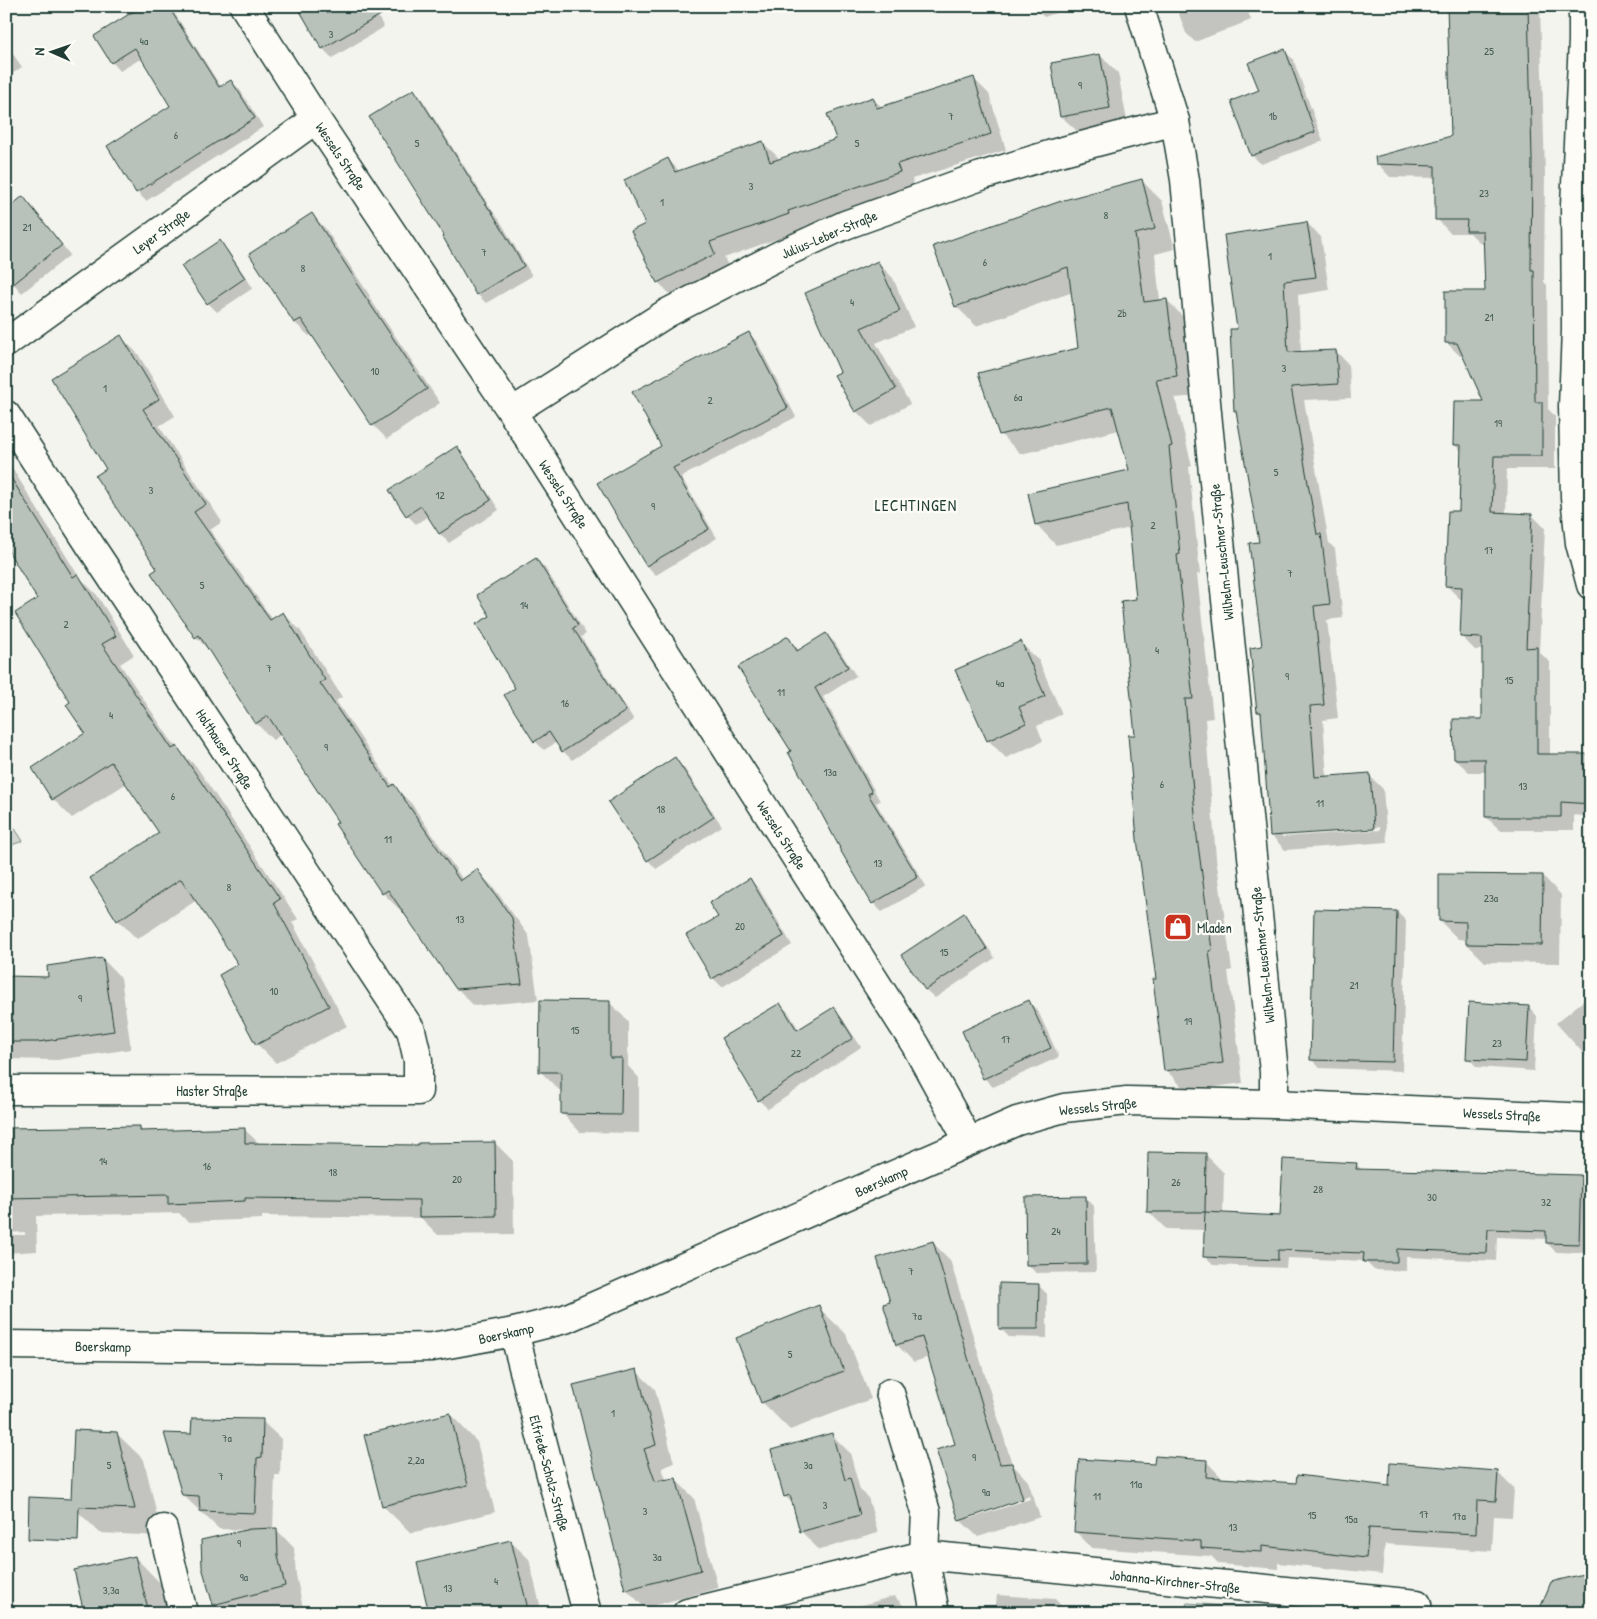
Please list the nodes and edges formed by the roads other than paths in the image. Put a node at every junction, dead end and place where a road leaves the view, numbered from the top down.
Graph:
1 (244, 6) edge
2 (1139, 6) edge
3 (1583, 6) edge
4 (316, 119) junction
5 (1175, 121) junction
6 (1583, 205) edge
7 (6, 343) edge
8 (512, 412) junction
9 (6, 415) edge
10 (1591, 585) edge
11 (6, 1090) edge
12 (418, 1091) joint
13 (1274, 1104) junction
14 (1591, 1118) edge
15 (969, 1142) junction
16 (514, 1332) junction
17 (6, 1345) edge
18 (890, 1393) dead end
19 (163, 1529) dead end
20 (924, 1555) junction
21 (183, 1613) edge
22 (587, 1613) edge
23 (687, 1613) edge
24 (935, 1613) edge
25 (1418, 1613) edge

1 - 4 street, Wessels Straße
2 - 5 street, Wilhelm-Leuschner-Straße
3 - 6 street
4 - 7 street, Leyer Straße
4 - 8 street, Wessels Straße
5 - 8 street, Julius-Leber-Straße
5 - 13 street, Wilhelm-Leuschner-Straße
6 - 10 street
8 - 15 street, Wessels Straße
9 - 12 street, Holthauser Straße
11 - 12 street, Haster Straße
13 - 14 street, Wessels Straße
13 - 15 street, Wessels Straße
15 - 16 street, Boerskamp
16 - 17 street, Boerskamp
16 - 22 street, Elfriede-Scholz-Straße
18 - 20 street
19 - 21 street
20 - 23 street, Johanna-Kirchner-Straße
20 - 24 street
20 - 25 street, Johanna-Kirchner-Straße

